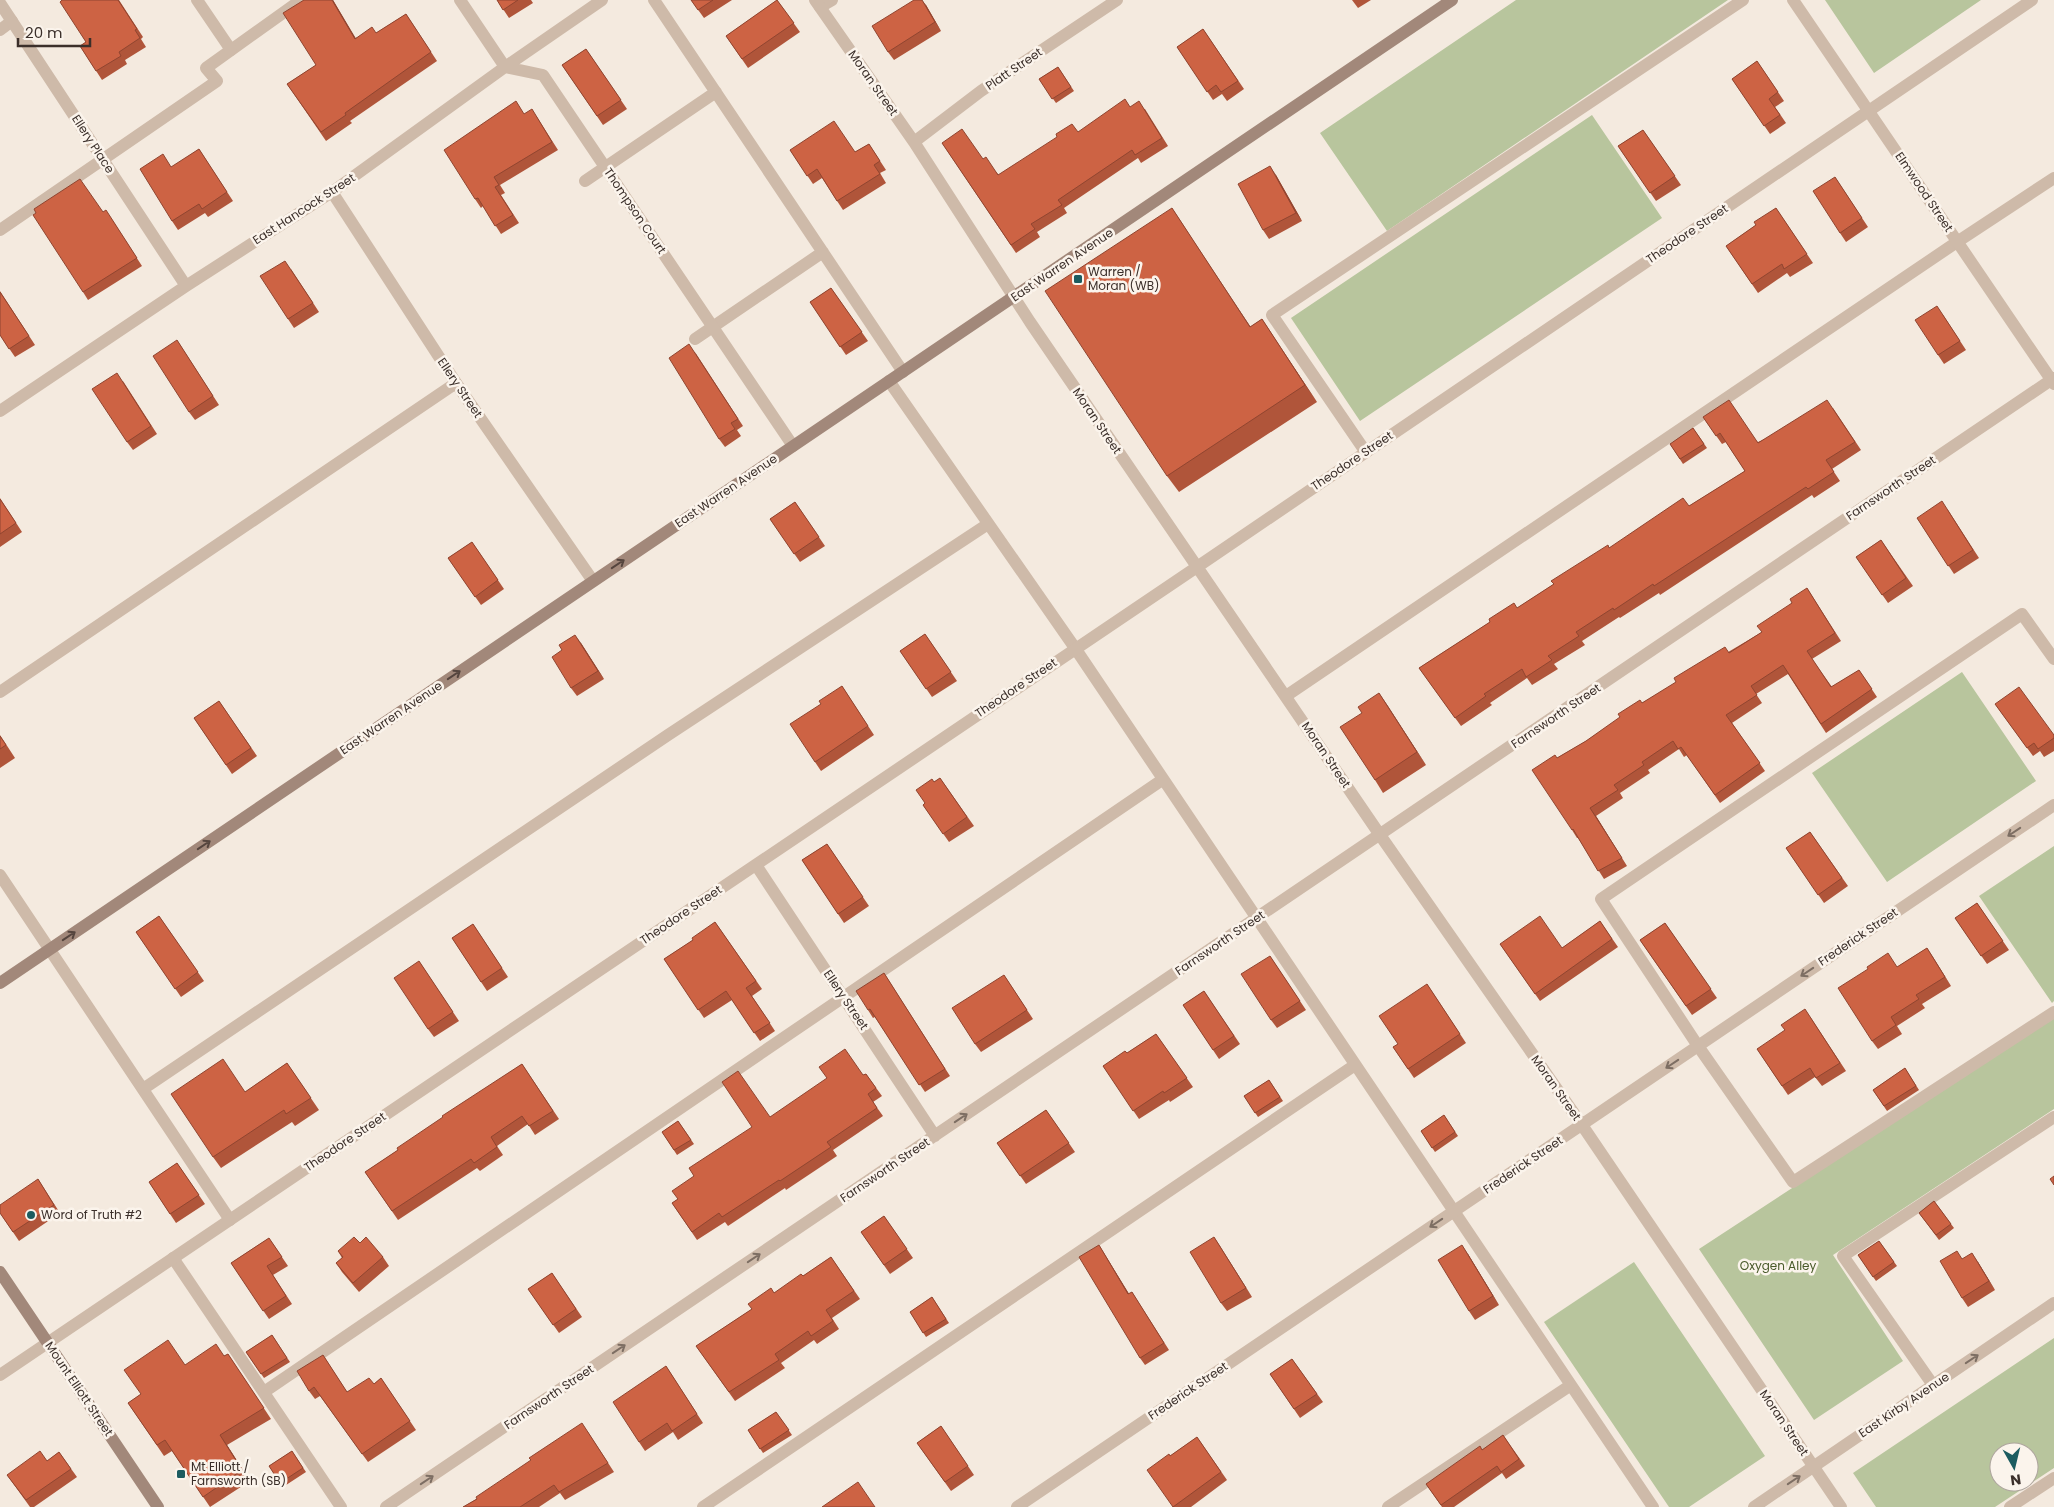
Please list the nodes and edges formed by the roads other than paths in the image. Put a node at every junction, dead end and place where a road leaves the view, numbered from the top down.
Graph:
1 (197, 0) edge
2 (302, 0) edge
3 (460, 0) edge
4 (602, 0) edge
5 (654, 0) edge
6 (832, 0) edge
7 (1117, 0) edge
8 (1452, 0) edge
9 (1743, 0) edge
10 (1793, 0) edge
11 (2032, 0) edge
12 (0, 3) edge
13 (818, 4) edge
14 (12, 21) junction
15 (0, 30) edge
16 (231, 50) junction
17 (505, 67) junction
18 (716, 92) junction
19 (1868, 111) junction
20 (914, 142) junction
21 (103, 160) junction
22 (606, 167) junction
23 (2054, 178) edge
24 (585, 181) dead end
25 (332, 192) junction
26 (0, 230) edge
27 (1957, 242) junction
28 (823, 252) junction
29 (186, 286) junction
30 (1014, 298) junction
31 (713, 327) junction
32 (695, 340) dead end
33 (903, 372) junction
34 (889, 381) junction
35 (2053, 381) edge
36 (456, 383) junction
37 (0, 411) edge
38 (793, 446) junction
39 (1365, 451) junction
40 (988, 524) junction
41 (1197, 567) junction
42 (593, 581) junction
43 (1075, 648) junction
44 (2054, 659) edge
45 (0, 692) edge
46 (1286, 696) junction
47 (1162, 780) junction
48 (2054, 805) edge
49 (1380, 835) junction
50 (756, 865) junction
51 (0, 875) edge
52 (1255, 919) junction
53 (50, 949) junction
54 (0, 983) edge
55 (844, 997) junction
56 (2054, 1012) edge
57 (1698, 1046) junction
58 (1355, 1065) junction
59 (143, 1089) junction
60 (2054, 1117) edge
61 (1582, 1125) junction
62 (935, 1136) junction
63 (1454, 1211) junction
64 (230, 1220) junction
65 (173, 1258) junction
66 (0, 1272) edge
67 (2054, 1303) edge
68 (48, 1343) junction
69 (0, 1375) edge
70 (1571, 1385) junction
71 (1933, 1385) junction
72 (264, 1392) junction
73 (1814, 1466) junction
74 (2054, 1478) edge
75 (158, 1507) edge
76 (341, 1507) edge
77 (386, 1507) edge
78 (703, 1507) edge
79 (1017, 1507) edge
80 (1388, 1507) edge
81 (1653, 1507) edge
82 (1754, 1507) edge
83 (1841, 1507) edge
84 (2010, 1507) edge

1 - 16 street
2 - 16 street
3 - 17 street
4 - 17 street, East Hancock Street
5 - 18 street
6 - 13 street
7 - 20 street, Platt Street
8 - 30 main road, East Warren Avenue
9 - 39 street
10 - 19 street, Elmwood Street
11 - 19 street, Theodore Street
12 - 14 street, Ellery Place
13 - 20 street, Moran Street
14 - 15 street
14 - 21 street, Ellery Place
16 - 21 street
17 - 22 street, Thompson Court
17 - 25 street, East Hancock Street
18 - 22 street
18 - 28 street
19 - 27 street, Elmwood Street
19 - 39 street, Theodore Street
20 - 30 street, Moran Street
21 - 26 street
21 - 29 street, Ellery Place
22 - 24 street
22 - 31 street, Thompson Court
23 - 27 street
25 - 29 street, East Hancock Street
25 - 36 street, Ellery Street
27 - 35 street, Elmwood Street
27 - 46 street
28 - 31 street
28 - 33 street
29 - 37 street, East Hancock Street
30 - 33 main road, East Warren Avenue
30 - 41 street, Moran Street
31 - 32 street
31 - 38 street, Thompson Court
33 - 34 main road, East Warren Avenue
34 - 38 main road, East Warren Avenue
34 - 40 street
35 - 49 street, Farnsworth Street
36 - 42 street, Ellery Street
36 - 45 street
42 -> 38 main road, East Warren Avenue
39 - 41 street, Theodore Street
40 - 43 street
40 - 59 street
41 - 43 street, Theodore Street
41 - 46 street, Moran Street
53 -> 42 main road, East Warren Avenue
43 - 47 street
43 - 50 street, Theodore Street
44 - 57 street
46 - 49 street, Moran Street
47 - 52 street
47 - 55 street
48 -> 57 street, Frederick Street
49 - 52 street, Farnsworth Street
49 - 61 street, Moran Street
50 - 55 street, Ellery Street
50 - 64 street, Theodore Street
51 - 53 street
52 - 58 street
62 -> 52 street, Farnsworth Street
53 - 54 main road, East Warren Avenue
53 - 59 street
55 - 62 street, Ellery Street
55 - 72 street
56 - 57 street
57 -> 61 street, Frederick Street
58 - 63 street
58 - 78 street
59 - 64 street
60 - 71 street
61 - 63 street, Frederick Street
61 - 73 street, Moran Street
77 -> 62 street, Farnsworth Street
63 - 70 street
63 -> 79 street, Frederick Street
64 - 65 street, Theodore Street
65 - 68 street, Theodore Street
65 - 72 street
66 - 68 main road, Mount Elliott Street
71 -> 67 street, East Kirby Avenue
68 - 69 street, Theodore Street
68 - 75 main road, Mount Elliott Street
70 - 80 street
70 - 81 street
71 - 73 street, East Kirby Avenue
72 - 76 street
82 -> 73 street, East Kirby Avenue
73 - 83 street, Moran Street
74 - 84 street

